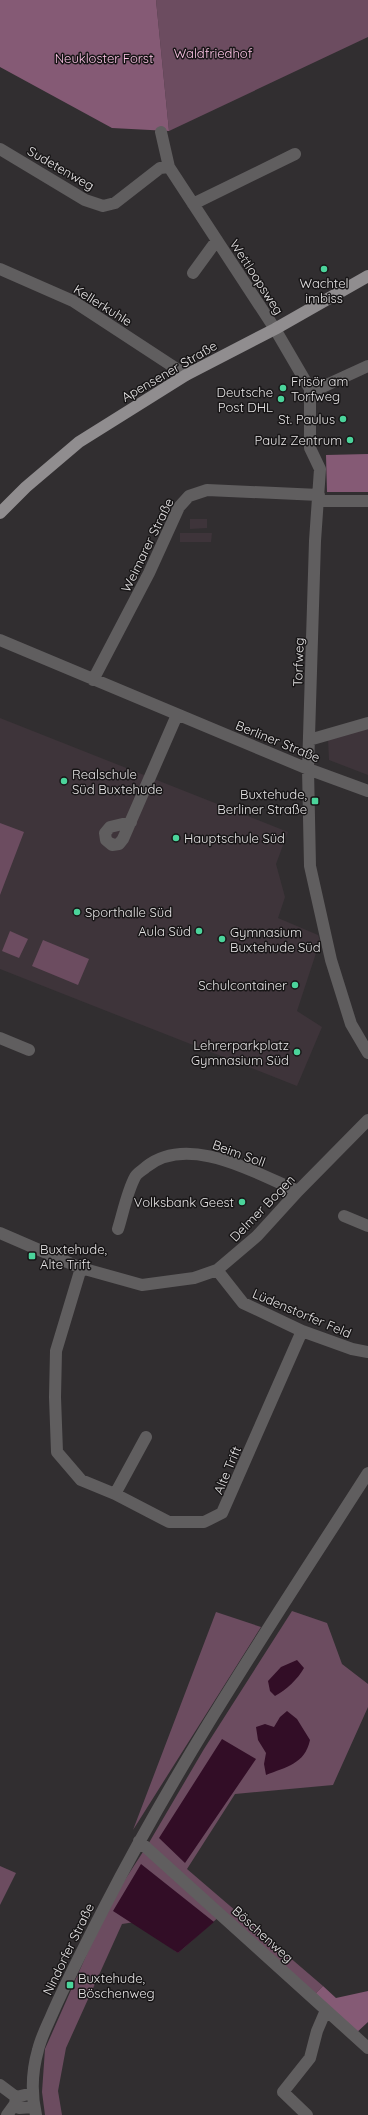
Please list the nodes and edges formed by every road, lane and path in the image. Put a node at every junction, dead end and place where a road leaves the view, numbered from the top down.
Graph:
1 (161, 132) dead end
2 (0, 149) edge
3 (295, 154) dead end
4 (169, 167) junction
5 (193, 204) junction
6 (217, 240) junction
7 (0, 269) edge
8 (193, 273) dead end
9 (368, 276) edge
10 (275, 329) junction
11 (368, 366) edge
12 (186, 375) junction
13 (310, 389) junction
14 (319, 498) junction
15 (368, 502) edge
16 (0, 514) edge
17 (0, 640) edge
18 (93, 680) junction
19 (177, 715) junction
20 (368, 723) edge
21 (309, 740) junction
22 (308, 769) junction
23 (368, 791) edge
24 (131, 822) dead end
25 (345, 1004) junction
26 (0, 1038) edge
27 (368, 1043) edge
28 (29, 1050) dead end
29 (368, 1053) edge
30 (368, 1120) edge
31 (298, 1190) junction
32 (344, 1216) dead end
33 (368, 1226) edge
34 (118, 1229) dead end
35 (0, 1233) edge
36 (82, 1268) junction
37 (217, 1270) junction
38 (302, 1331) junction
39 (368, 1352) edge
40 (146, 1436) dead end
41 (368, 1473) edge
42 (115, 1494) junction
43 (139, 1841) junction
44 (326, 2010) junction
45 (368, 2048) edge
46 (0, 2085) edge
47 (33, 2093) junction
48 (15, 2100) junction
49 (35, 2111) edge
50 (299, 2113) edge
51 (7, 2115) edge

1 - 4 street, Wettloopsweg
2 - 4 street, Sudetenweg
3 - 5 street
4 - 5 street, Wettloopsweg
5 - 6 street, Wettloopsweg
6 - 8 street, Wettloopsweg
6 - 10 street, Wettloopsweg
7 - 12 street, Kellerkuhle
9 - 10 main road, Apensener Straße
10 - 12 main road, Apensener Straße
10 - 13 street
11 - 13 street
12 - 16 main road, Apensener Straße
13 - 14 street, Torfweg
14 - 15 street, Weimarer Straße
14 - 18 street, Weimarer Straße
14 - 21 street, Torfweg
17 - 18 street, Berliner Straße
18 - 19 street, Berliner Straße
19 - 22 street, Berliner Straße
19 - 24 street
20 - 21 street
21 - 22 street, Torfweg
22 - 23 street, Berliner Straße
22 - 25 street, Torfweg
25 - 27 street, Torfweg
25 - 29 street, Torfweg
26 - 28 street
30 - 31 street, Delmer Bogen
31 - 34 street, Beim Soll
31 - 37 street, Delmer Bogen
32 - 33 street
35 - 36 street, Delmer Bogen
36 - 37 street, Delmer Bogen
36 - 42 street, Alte Trift
37 - 38 street, Lüdenstorfer Feld
38 - 39 street, Lüdenstorfer Feld
38 - 42 street, Alte Trift
40 - 42 street
41 - 43 street, Nindorfer Straße
43 - 44 street, Böschenweg
43 - 47 street, Nindorfer Straße
44 - 45 street, Böschenweg
44 - 50 street
46 - 48 street
47 - 48 street
47 - 49 street, Nindorfer Straße
48 - 49 street
48 - 51 street

